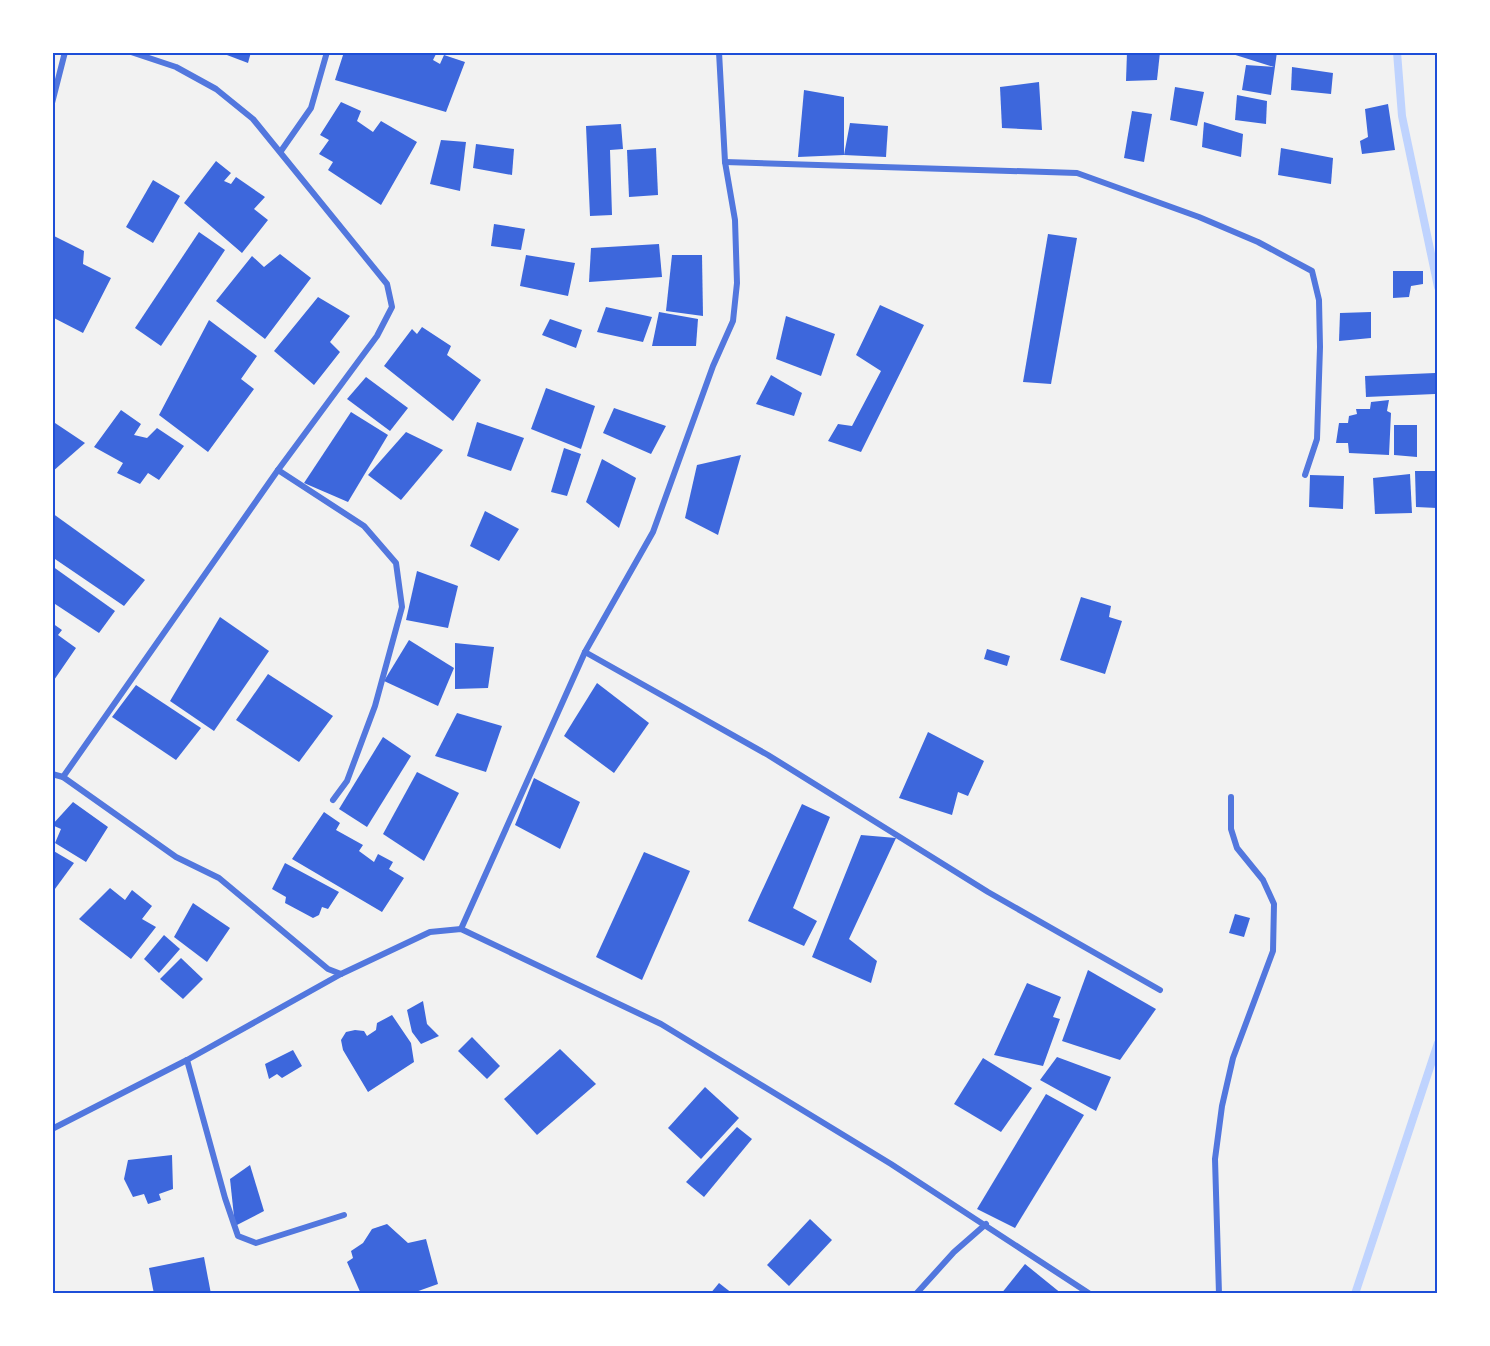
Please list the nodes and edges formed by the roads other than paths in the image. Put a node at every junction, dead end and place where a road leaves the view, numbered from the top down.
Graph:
1 (65, 52) edge
2 (131, 52) edge
3 (327, 52) edge
4 (719, 52) edge
5 (52, 103) edge
6 (282, 151) junction
7 (725, 162) junction
8 (278, 470) junction
9 (1305, 475) dead end
10 (585, 652) junction
11 (52, 774) edge
12 (63, 777) junction
13 (1231, 797) dead end
14 (333, 800) dead end
15 (461, 929) junction
16 (340, 974) junction
17 (1160, 990) dead end
18 (187, 1060) junction
19 (52, 1129) edge
20 (344, 1215) dead end
21 (986, 1224) junction
22 (916, 1293) edge
23 (1090, 1293) edge
24 (1219, 1293) edge

1 - 5 street
2 - 6 street
3 - 6 street
4 - 7 street
6 - 8 street
7 - 9 street
7 - 10 street
8 - 12 street
8 - 14 street
10 - 15 street
10 - 17 street
11 - 12 street
12 - 16 street
13 - 24 street
15 - 16 street
15 - 21 street
16 - 18 street
18 - 19 street
18 - 20 street
21 - 22 street
21 - 23 street

